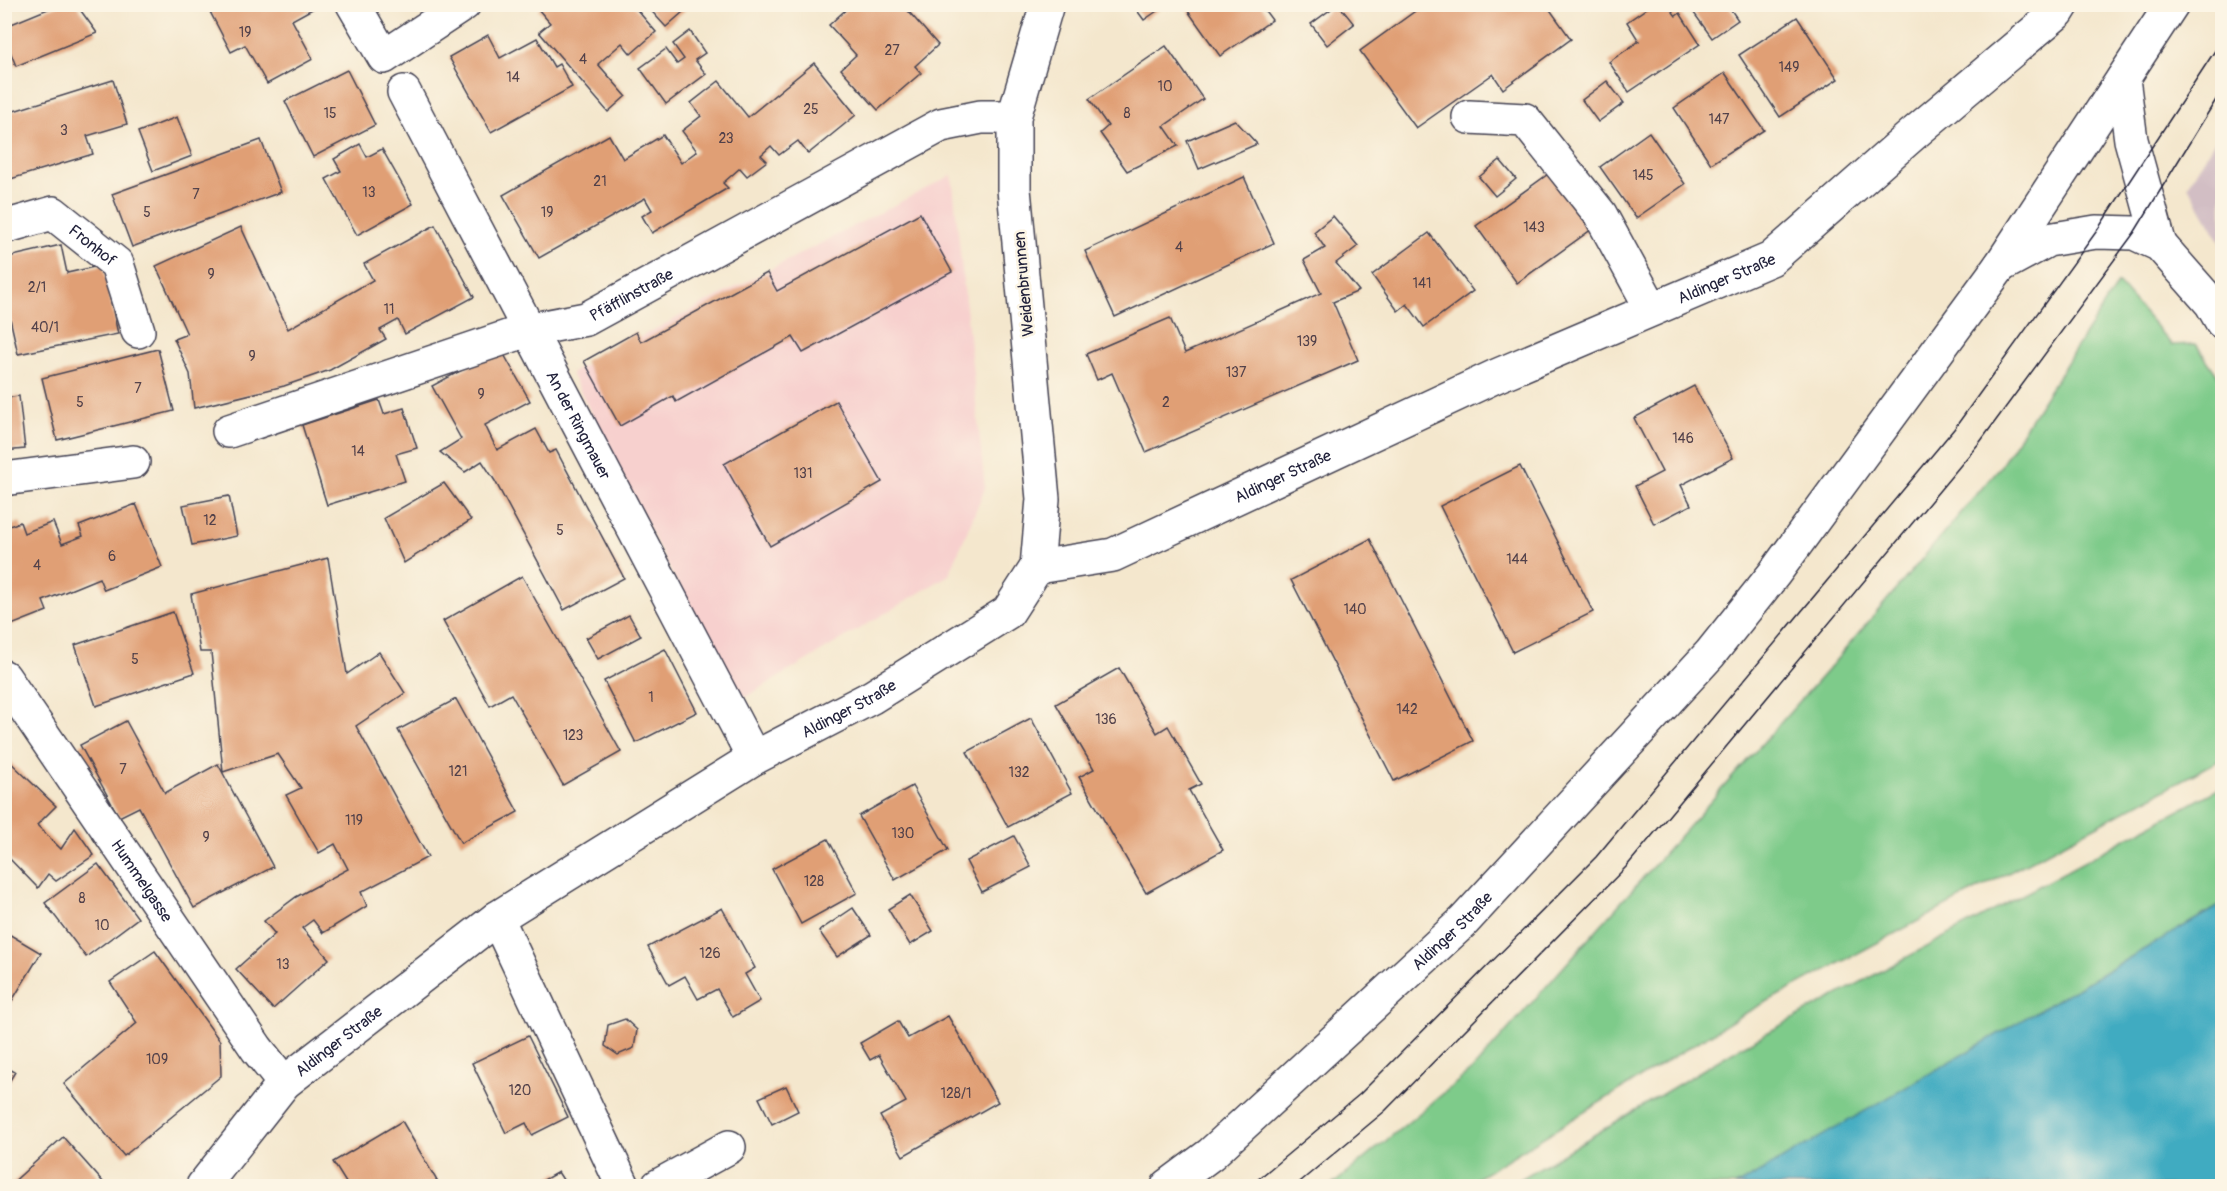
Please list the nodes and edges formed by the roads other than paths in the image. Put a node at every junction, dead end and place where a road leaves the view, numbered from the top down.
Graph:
1 (353, 4) edge
2 (464, 4) edge
3 (1047, 4) edge
4 (2172, 4) edge
5 (2057, 7) edge
6 (2123, 79) junction
7 (404, 92) dead end
8 (1014, 117) junction
9 (1469, 117) dead end
10 (4, 227) edge
11 (2160, 245) junction
12 (2000, 266) junction
13 (1652, 309) junction
14 (2223, 322) edge
15 (528, 330) junction
16 (138, 331) dead end
17 (229, 431) dead end
18 (133, 462) dead end
19 (4, 479) edge
20 (1037, 567) junction
21 (6, 683) edge
22 (754, 758) junction
23 (497, 918) junction
24 (284, 1083) junction
25 (729, 1147) dead end
26 (203, 1186) edge
27 (623, 1186) edge
28 (658, 1186) edge
29 (1168, 1186) edge

1 - 2 street
3 - 8 street, Weidenbrunnen
4 - 6 street, Aldinger Straße
5 - 13 street, Aldinger Straße
6 - 11 street
6 - 12 street, Aldinger Straße
7 - 15 street, An der Ringmauer
8 - 15 street, Pfäfflinstraße
8 - 20 street, Weidenbrunnen
9 - 13 street
10 - 16 street, Fronhof
11 - 12 street
11 - 14 street
12 - 29 street, Aldinger Straße
13 - 20 street, Aldinger Straße
15 - 17 street, Pfäfflinstraße
15 - 22 street, An der Ringmauer
18 - 19 street
20 - 22 street, Aldinger Straße
21 - 24 street, Hummelgasse
22 - 23 street, Aldinger Straße
23 - 24 street, Aldinger Straße
23 - 27 street
24 - 26 street, Aldinger Straße
25 - 28 street

